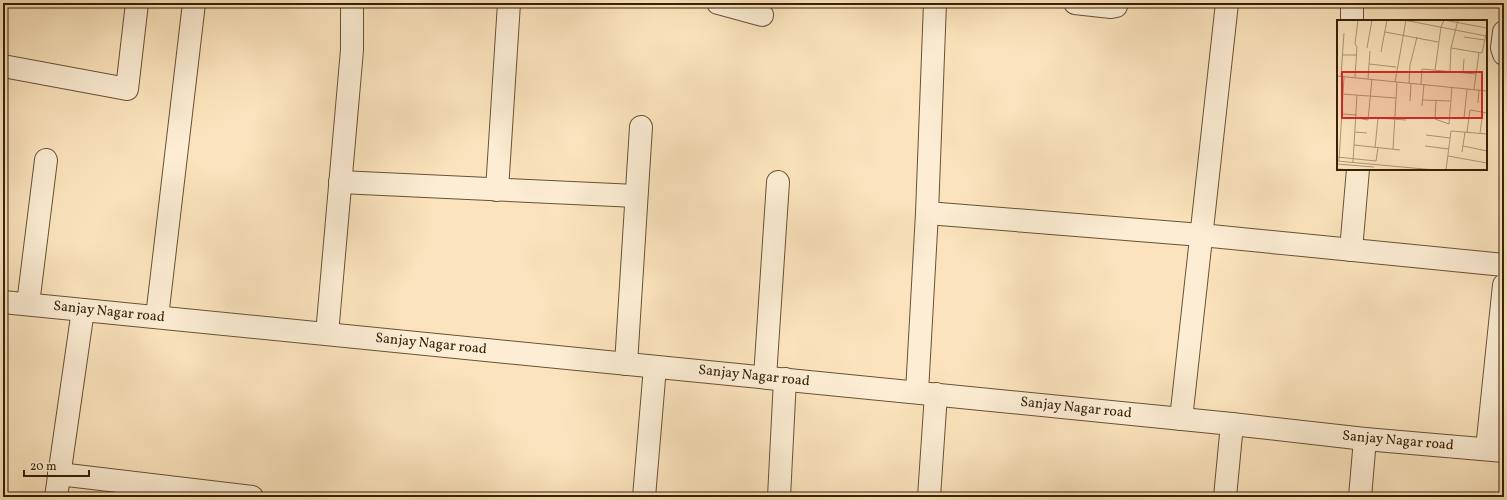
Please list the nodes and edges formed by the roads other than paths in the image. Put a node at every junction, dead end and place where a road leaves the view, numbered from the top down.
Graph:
1 (137, 3) edge
2 (194, 3) edge
3 (352, 3) edge
4 (509, 3) edge
5 (718, 3) edge
6 (935, 3) edge
7 (1075, 3) edge
8 (1117, 3) edge
9 (1227, 3) edge
10 (1352, 3) edge
11 (762, 15) dead end
12 (1352, 20) edge
13 (3, 66) edge
14 (640, 127) dead end
15 (46, 160) dead end
16 (1358, 170) edge
17 (340, 182) junction
18 (778, 182) dead end
19 (497, 190) junction
20 (636, 196) junction
21 (927, 213) junction
22 (1201, 235) junction
23 (1351, 250) junction
24 (1504, 265) edge
25 (1504, 285) edge
26 (3, 302) edge
27 (28, 304) junction
28 (83, 310) junction
29 (157, 317) junction
30 (327, 334) junction
31 (626, 364) junction
32 (655, 366) junction
33 (775, 378) junction
34 (926, 393) junction
35 (1181, 419) junction
36 (1232, 424) junction
37 (1364, 439) junction
38 (1495, 450) edge
39 (59, 474) junction
40 (206, 494) edge
41 (56, 497) edge
42 (252, 497) edge
43 (644, 497) edge
44 (778, 497) edge
45 (929, 497) edge
46 (1225, 497) edge
47 (1360, 497) edge

1 - 13 street
2 - 29 street
3 - 17 street
4 - 19 street
5 - 11 street
6 - 21 street
7 - 8 street
9 - 22 street
10 - 12 street
14 - 20 street
15 - 27 street
16 - 23 street
17 - 19 street
17 - 30 street
18 - 33 street
19 - 20 street
20 - 31 street
21 - 22 street
21 - 34 street
22 - 23 street
22 - 35 street
23 - 24 street
25 - 38 street
26 - 27 street, Sanjay Nagar road
27 - 28 street, Sanjay Nagar road
28 - 29 street, Sanjay Nagar road
28 - 39 street
29 - 30 street, Sanjay Nagar road
30 - 31 street, Sanjay Nagar road
31 - 32 street, Sanjay Nagar road
32 - 33 street, Sanjay Nagar road
32 - 43 street
33 - 34 street, Sanjay Nagar road
33 - 44 street
34 - 35 street, Sanjay Nagar road
34 - 45 street
35 - 36 street, Sanjay Nagar road
36 - 37 street, Sanjay Nagar road
36 - 46 street
37 - 38 street, Sanjay Nagar road
37 - 47 street
39 - 40 street
39 - 41 street
40 - 42 street

